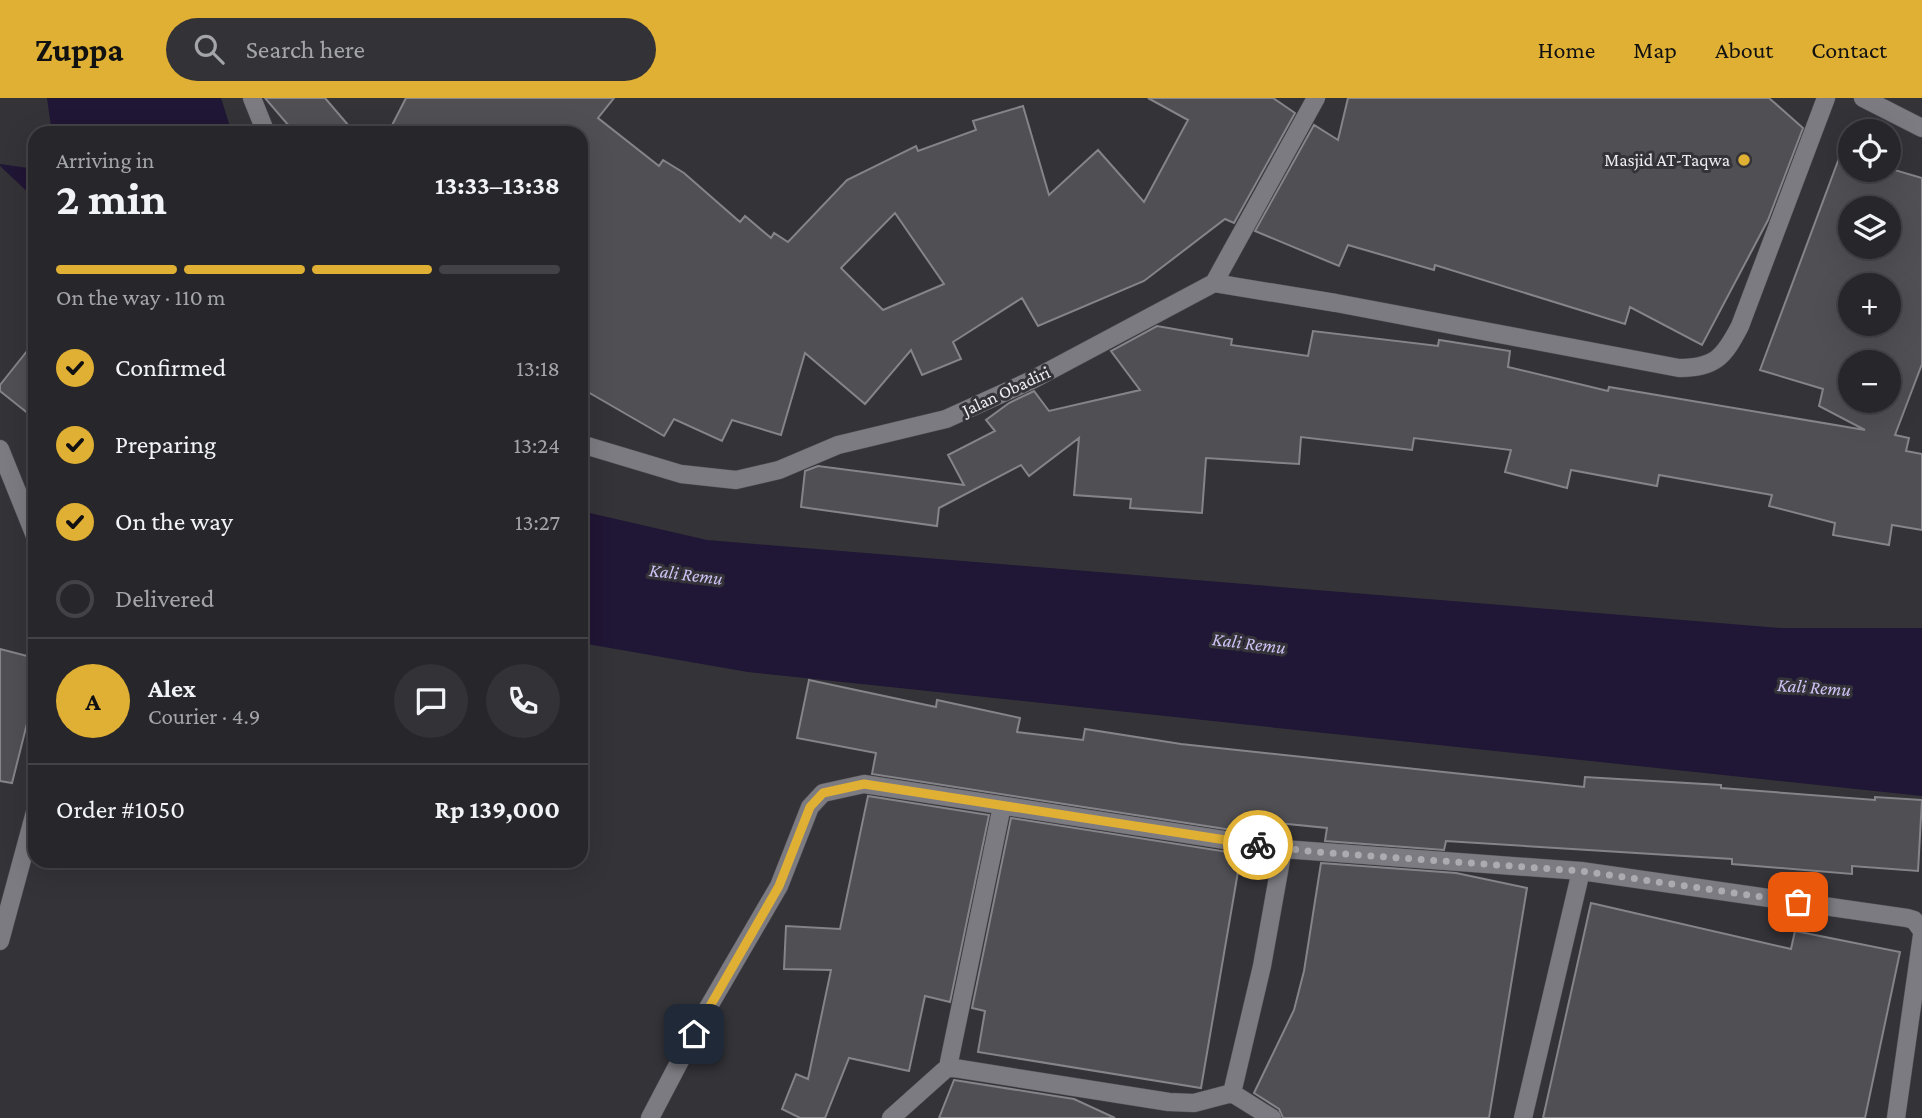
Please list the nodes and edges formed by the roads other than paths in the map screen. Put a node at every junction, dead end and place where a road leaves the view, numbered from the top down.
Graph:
1 (252, 98) edge
2 (1316, 98) edge
3 (1826, 98) edge
4 (1873, 100) edge
5 (263, 126) edge
6 (1922, 128) edge
7 (1214, 283) junction
8 (588, 446) edge
9 (0, 449) edge
10 (28, 519) edge
11 (1002, 806) junction
12 (28, 838) edge
13 (1283, 849) junction
14 (1581, 871) junction
15 (1922, 933) edge
16 (0, 941) edge
17 (948, 1068) junction
18 (1232, 1093) junction
19 (650, 1118) edge
20 (891, 1118) edge
21 (1272, 1118) edge
22 (1523, 1118) edge
23 (1896, 1118) edge

1 - 5 street
2 - 7 street
3 - 7 street
4 - 6 street
7 - 8 street, Jalan Obadiri
9 - 10 street
11 - 13 street
11 - 17 street
11 - 19 street
12 - 16 street
13 - 14 street
13 - 18 street
14 - 15 street
14 - 22 street
15 - 23 street
17 - 18 street
17 - 20 street
18 - 21 street

